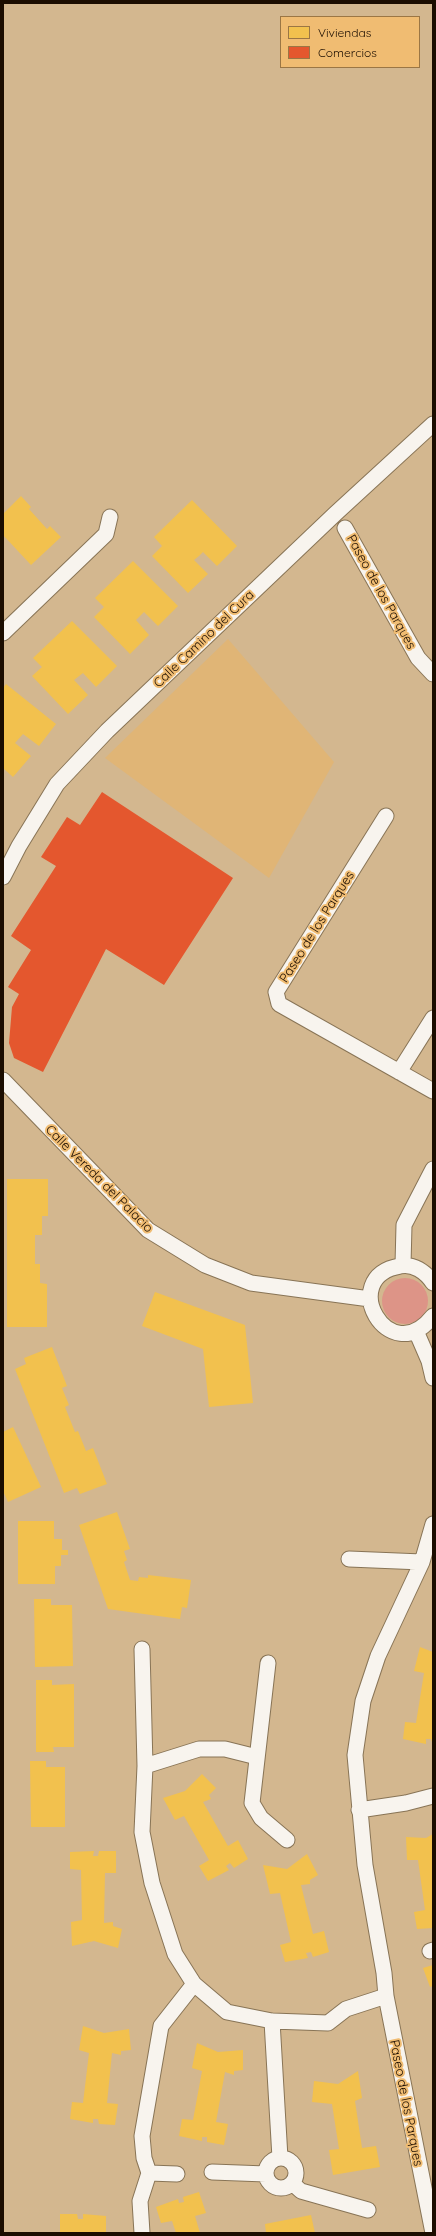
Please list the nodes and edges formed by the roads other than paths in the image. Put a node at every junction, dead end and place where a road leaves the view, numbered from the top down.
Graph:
1 (433, 424) edge
2 (110, 517) dead end
3 (345, 528) dead end
4 (3, 633) edge
5 (433, 674) edge
6 (386, 816) dead end
7 (3, 877) edge
8 (433, 1018) edge
9 (399, 1072) junction
10 (3, 1080) edge
11 (433, 1091) edge
12 (433, 1169) edge
13 (403, 1265) junction
14 (433, 1283) edge
15 (370, 1299) junction
16 (433, 1316) edge
17 (416, 1331) junction
18 (433, 1378) edge
19 (433, 1524) edge
20 (349, 1559) dead end
21 (422, 1562) junction
22 (142, 1650) dead end
23 (268, 1663) dead end
24 (257, 1756) junction
25 (144, 1766) junction
26 (433, 1796) edge
27 (359, 1810) junction
28 (287, 1840) dead end
29 (194, 1984) junction
30 (386, 1996) junction
31 (272, 2021) junction
32 (280, 2158) junction
33 (212, 2172) dead end
34 (149, 2173) junction
35 (177, 2174) dead end
36 (266, 2174) junction
37 (292, 2182) junction
38 (368, 2210) dead end
39 (142, 2233) edge
40 (433, 2233) edge

1 - 7 street, Calle Camino del Cura
2 - 4 street
3 - 5 street, Paseo de los Parques
6 - 9 street, Paseo de los Parques
8 - 9 street
9 - 11 street, Paseo de los Parques
10 - 15 street, Calle Vereda del Palacio
12 - 13 street
13 - 14 street
13 - 15 street
15 - 17 street
16 - 17 street
17 - 18 street
19 - 21 street, Paseo de los Parques
20 - 21 street
21 - 27 street, Paseo de los Parques
22 - 25 street
23 - 24 street
24 - 25 street
24 - 28 street
25 - 29 street
26 - 27 street
27 - 30 street, Paseo de los Parques
29 - 31 street
29 - 34 street
30 - 31 street
30 - 40 street, Paseo de los Parques
31 - 32 street
32 - 36 street
32 - 37 street
33 - 36 street
34 - 35 street
34 - 39 street
36 - 37 street
37 - 38 street

